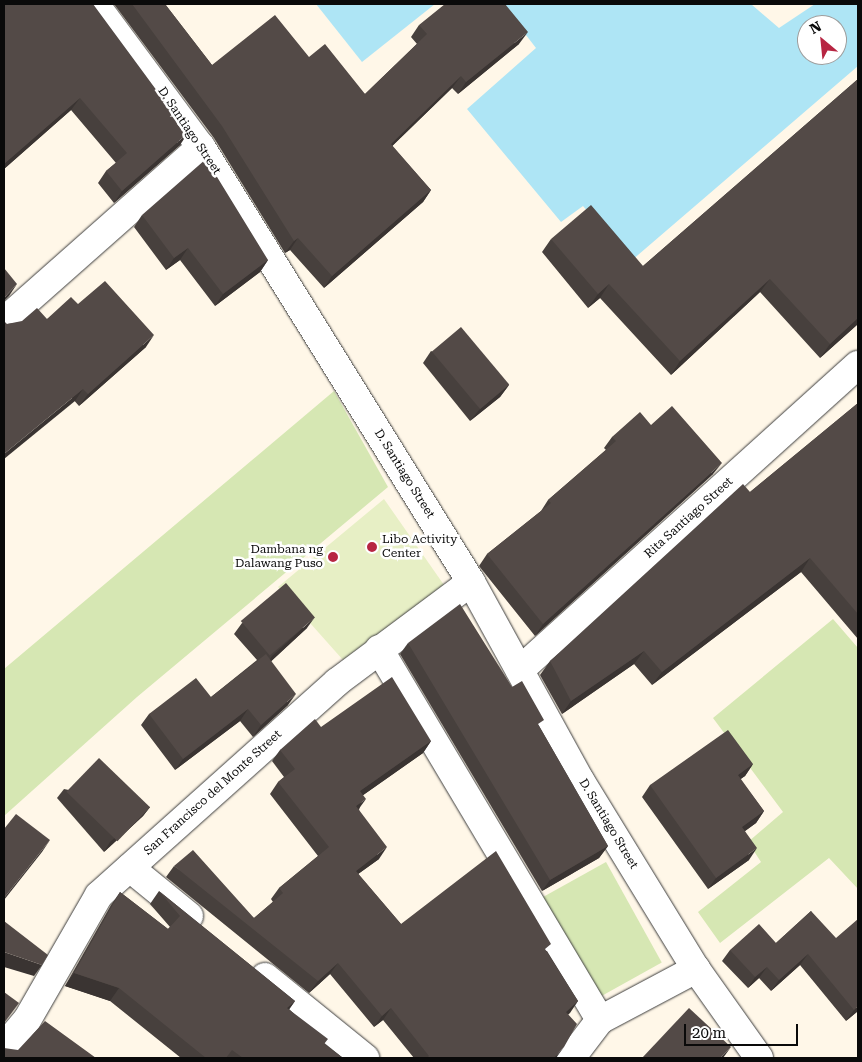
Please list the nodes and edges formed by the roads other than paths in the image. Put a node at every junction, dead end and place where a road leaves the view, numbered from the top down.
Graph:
1 (95, 4) edge
2 (202, 148) junction
3 (4, 321) edge
4 (858, 365) edge
5 (471, 582) junction
6 (379, 649) junction
7 (520, 670) junction
8 (130, 868) junction
9 (213, 936) edge
10 (243, 960) edge
11 (696, 969) junction
12 (600, 1020) junction
13 (4, 1047) edge
14 (365, 1058) edge
15 (571, 1058) edge
16 (759, 1058) edge

1 - 2 street, D. Santiago Street
2 - 3 street
2 - 5 street, D. Santiago Street
4 - 7 street, Rita Santiago Street
5 - 6 street, San Francisco del Monte Street
5 - 7 street, D. Santiago Street
6 - 8 street, San Francisco del Monte Street
6 - 12 street
7 - 11 street, D. Santiago Street
8 - 9 street
8 - 13 street, San Francisco del Monte Street
10 - 14 street
11 - 12 street
11 - 16 street, D. Santiago Street
12 - 15 street

